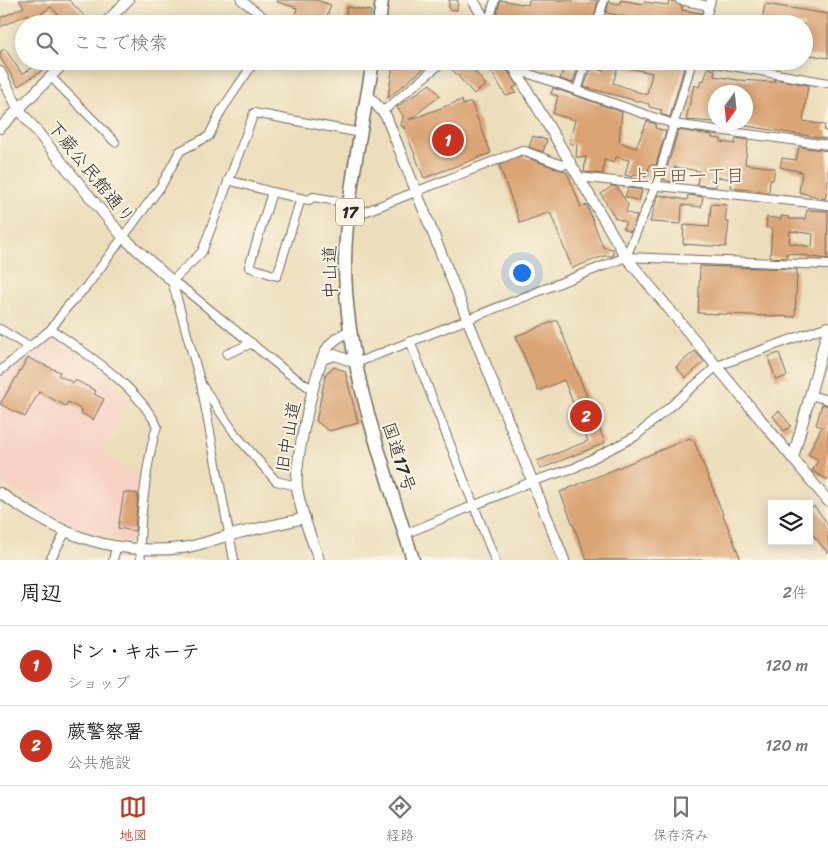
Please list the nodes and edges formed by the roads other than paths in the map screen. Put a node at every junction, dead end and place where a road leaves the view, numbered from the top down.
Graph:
1 (128, 0) edge
2 (241, 0) edge
3 (382, 0) edge
4 (473, 0) edge
5 (494, 0) edge
6 (604, 0) edge
7 (680, 0) edge
8 (710, 3) edge
9 (113, 15) edge
10 (261, 15) edge
11 (380, 15) edge
12 (482, 15) edge
13 (490, 15) edge
14 (600, 15) edge
15 (56, 70) edge
16 (249, 70) edge
17 (372, 70) edge
18 (433, 70) edge
19 (515, 70) edge
20 (583, 70) edge
21 (689, 70) edge
22 (754, 70) edge
23 (0, 72) edge
24 (518, 75) junction
25 (50, 76) junction
26 (828, 83) edge
27 (577, 91) junction
28 (368, 95) junction
29 (18, 108) junction
30 (382, 112) junction
31 (673, 124) junction
32 (0, 128) edge
33 (361, 133) junction
34 (115, 142) dead end
35 (828, 145) edge
36 (571, 163) junction
37 (579, 177) junction
38 (228, 180) junction
39 (656, 185) junction
40 (272, 192) junction
41 (416, 192) junction
42 (301, 198) junction
43 (351, 202) junction
44 (828, 205) edge
45 (349, 218) junction
46 (123, 237) junction
47 (626, 256) junction
48 (828, 265) edge
49 (172, 281) junction
50 (468, 318) junction
51 (828, 326) edge
52 (0, 329) edge
53 (51, 329) junction
54 (828, 330) edge
55 (350, 331) junction
56 (410, 341) junction
57 (252, 343) junction
58 (29, 347) junction
59 (227, 354) dead end
60 (322, 359) junction
61 (356, 363) junction
62 (717, 366) junction
63 (0, 371) edge
64 (201, 384) junction
65 (313, 390) junction
66 (810, 395) junction
67 (828, 400) edge
68 (793, 458) junction
69 (534, 482) junction
70 (297, 486) junction
71 (0, 493) edge
72 (828, 501) edge
73 (474, 506) junction
74 (305, 518) junction
75 (66, 531) junction
76 (405, 534) junction
77 (229, 536) junction
78 (116, 548) junction
79 (140, 555) edge
80 (50, 560) edge
81 (113, 560) edge
82 (234, 560) edge
83 (319, 560) edge
84 (413, 560) edge
85 (495, 560) edge
86 (564, 560) edge

1 - 9 street
2 - 10 street
3 - 11 highway
4 - 12 street
5 - 13 street
6 - 14 street
7 - 8 street
15 - 25 street
16 - 46 street
17 - 28 highway, 中山道 / 17
18 - 30 street
19 - 24 street
20 - 27 street
21 - 31 street
22 - 26 street
23 - 29 street, 下蕨公民館通り
24 - 27 street
24 - 36 street
25 - 29 street
25 - 34 street
27 - 31 street
28 - 30 street
28 - 33 highway, 中山道 / 17
29 - 32 street
29 - 46 street, 下蕨公民館通り
30 - 41 street
31 - 35 street
31 - 39 street
33 - 38 street
33 - 43 highway, 中山道 / 17
36 - 37 street
36 - 41 street
37 - 39 street
37 - 47 street
38 - 40 street
38 - 49 street
39 - 44 street
39 - 47 street
40 - 42 street
40 - 42 street
41 - 45 street
41 - 50 street
42 - 43 street
43 - 45 highway, 中山道 / 17
45 - 55 highway, 中山道 / 17
46 - 49 street, 下蕨公民館通り
46 - 53 street
47 - 48 street
47 - 50 street
47 - 62 street
49 - 57 street
49 - 64 street
50 - 56 street
50 - 69 street
51 - 62 street
52 - 58 street
53 - 58 street
53 - 79 street
54 - 66 street
55 - 60 street, 旧中山道
55 - 61 highway, 中山道 / 17
56 - 61 street
56 - 73 street
57 - 59 street
57 - 65 street
58 - 63 street
60 - 61 street
60 - 65 street, 旧中山道
61 - 76 highway, 国道17号 / 17
62 - 68 street
62 - 69 street
64 - 70 street
64 - 77 street
65 - 70 street, 旧中山道
66 - 67 street
66 - 68 street
68 - 72 street
69 - 73 street
69 - 86 street
70 - 74 street, 旧中山道
71 - 75 street
73 - 76 street
73 - 85 street
74 - 77 street
74 - 83 street, 旧中山道
75 - 78 street
75 - 80 street
76 - 84 highway, 国道17号 / 17
77 - 79 street
77 - 82 street
78 - 79 street
78 - 81 street

